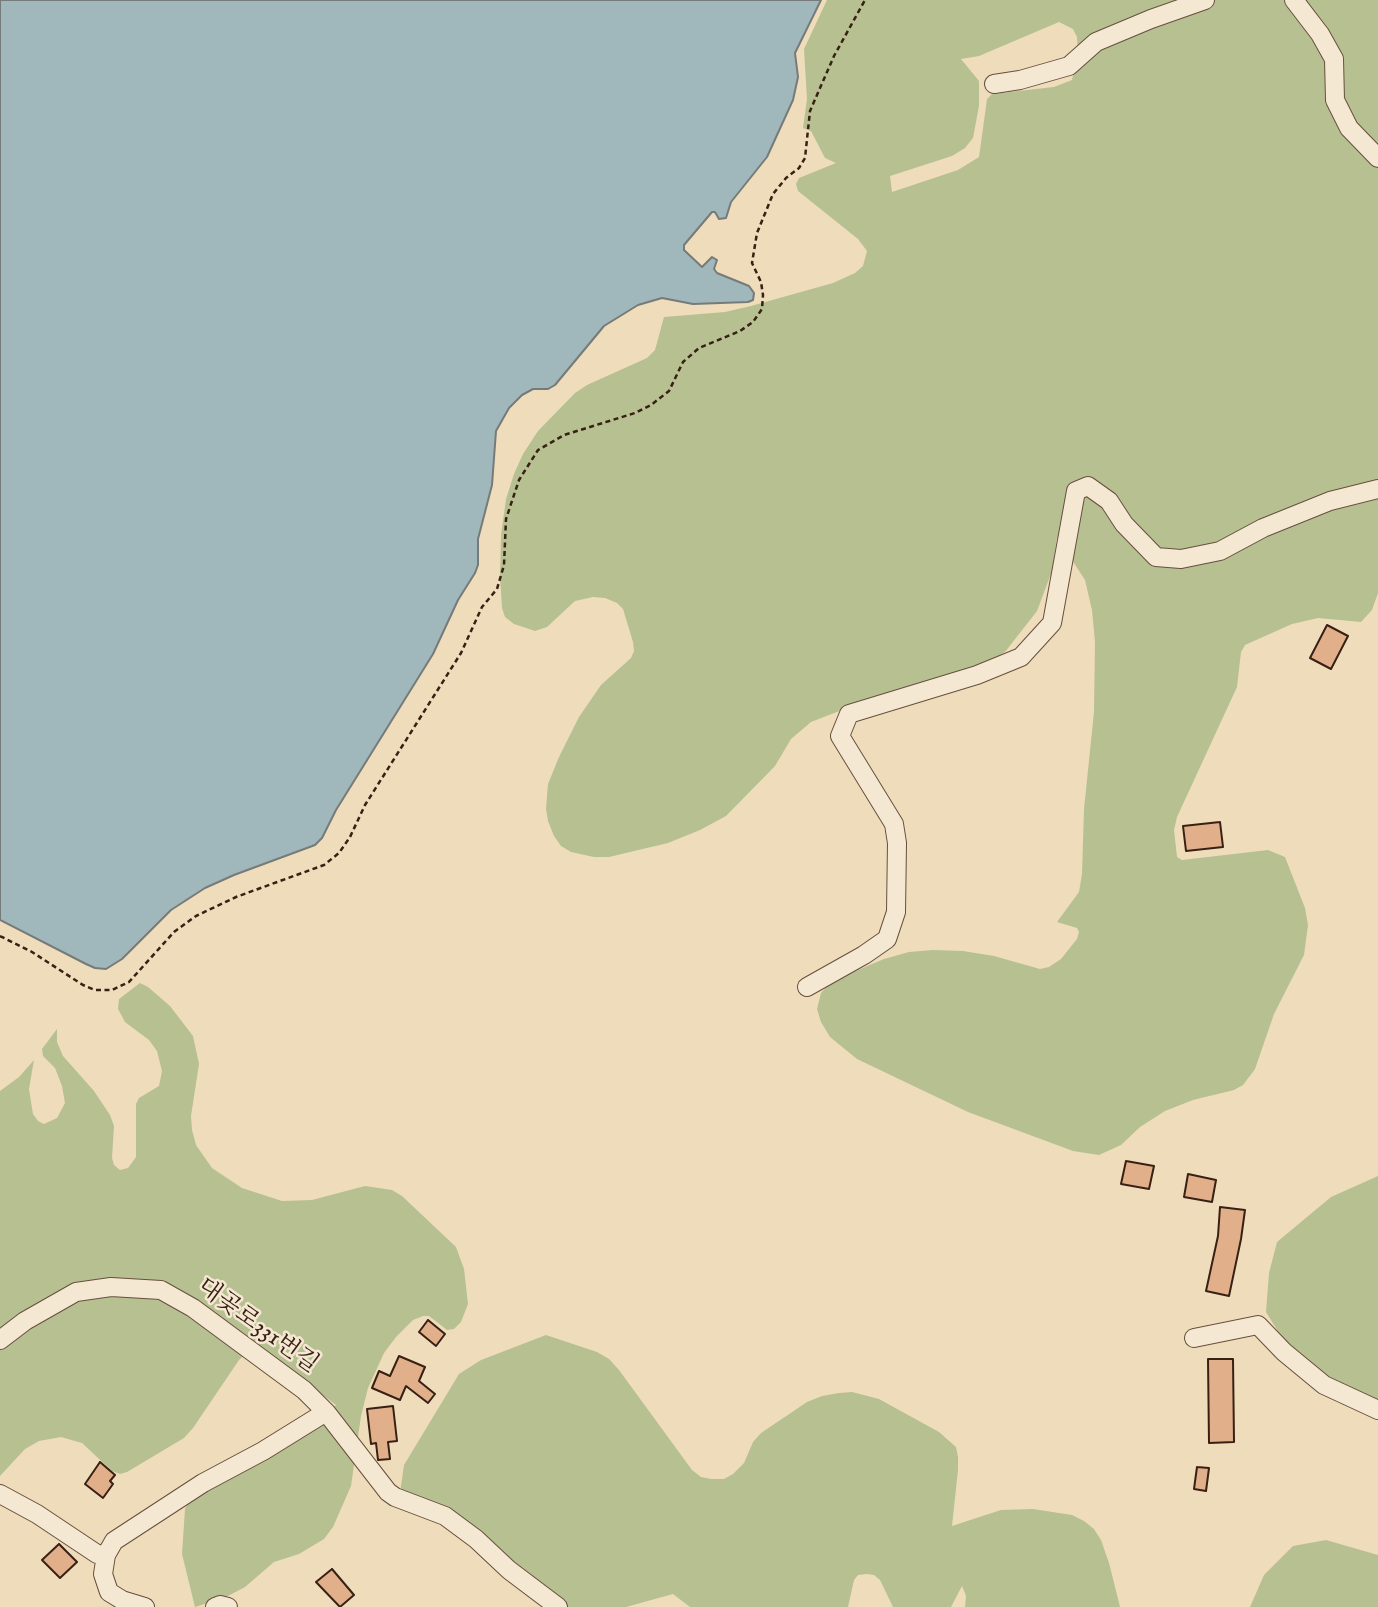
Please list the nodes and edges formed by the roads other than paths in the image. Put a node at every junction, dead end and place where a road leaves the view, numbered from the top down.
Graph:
1 (1205, 0) edge
2 (1294, 0) edge
3 (994, 84) dead end
4 (1378, 158) edge
5 (1378, 489) edge
6 (807, 987) dead end
7 (1194, 1338) dead end
8 (0, 1340) edge
9 (1378, 1410) edge
10 (326, 1412) junction
11 (0, 1494) edge
12 (106, 1555) junction
13 (145, 1607) edge
14 (215, 1607) edge
15 (228, 1607) edge
16 (558, 1607) edge

1 - 3 lane
2 - 4 lane
5 - 6 lane
7 - 9 lane
8 - 10 lane, 대곶로331번길
10 - 12 lane
10 - 16 lane, 대곶로331번길
11 - 12 lane
12 - 13 lane
14 - 15 lane

